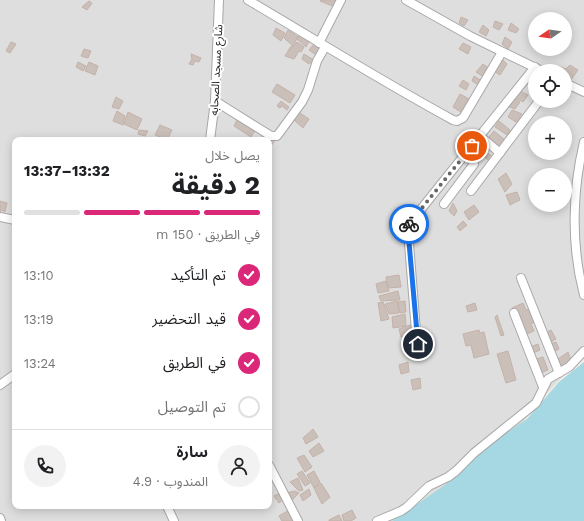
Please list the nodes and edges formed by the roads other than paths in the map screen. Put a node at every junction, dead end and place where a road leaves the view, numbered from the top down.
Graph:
1 (219, 0) edge
2 (248, 0) edge
3 (341, 0) edge
4 (406, 0) edge
5 (417, 3) edge
6 (322, 45) junction
7 (502, 52) junction
8 (528, 64) edge
9 (528, 81) edge
10 (572, 86) edge
11 (584, 92) edge
12 (215, 101) junction
13 (534, 108) edge
14 (480, 136) junction
15 (210, 137) edge
16 (487, 142) junction
17 (584, 142) edge
18 (481, 149) dead end
19 (500, 153) junction
20 (463, 157) junction
21 (474, 164) junction
22 (485, 172) junction
23 (470, 191) dead end
24 (444, 204) dead end
25 (0, 217) edge
26 (12, 219) edge
27 (521, 278) dead end
28 (584, 295) edge
29 (514, 313) dead end
30 (418, 344) dead end
31 (584, 351) edge
32 (559, 373) junction
33 (12, 376) edge
34 (0, 385) edge
35 (543, 387) junction
36 (272, 471) edge
37 (168, 509) edge
38 (0, 518) edge
39 (1, 521) edge
40 (174, 521) edge
41 (298, 521) edge
42 (377, 521) edge

1 - 12 street, شارع مسجد الصحابه
2 - 6 street
3 - 6 street
4 - 5 street
5 - 7 street
6 - 7 street
6 - 12 street
7 - 8 street
9 - 14 street
10 - 11 street
12 - 15 street, شارع مسجد الصحابه
13 - 19 street
14 - 16 street
14 - 20 street
16 - 18 street
16 - 19 street
17 - 28 street
19 - 22 street
20 - 21 street
20 - 30 street
21 - 22 street
21 - 24 street
22 - 23 street
25 - 26 street
27 - 32 street
29 - 35 street
31 - 32 street
32 - 35 street
33 - 34 street
35 - 42 street
36 - 41 street
37 - 40 street
38 - 39 street

